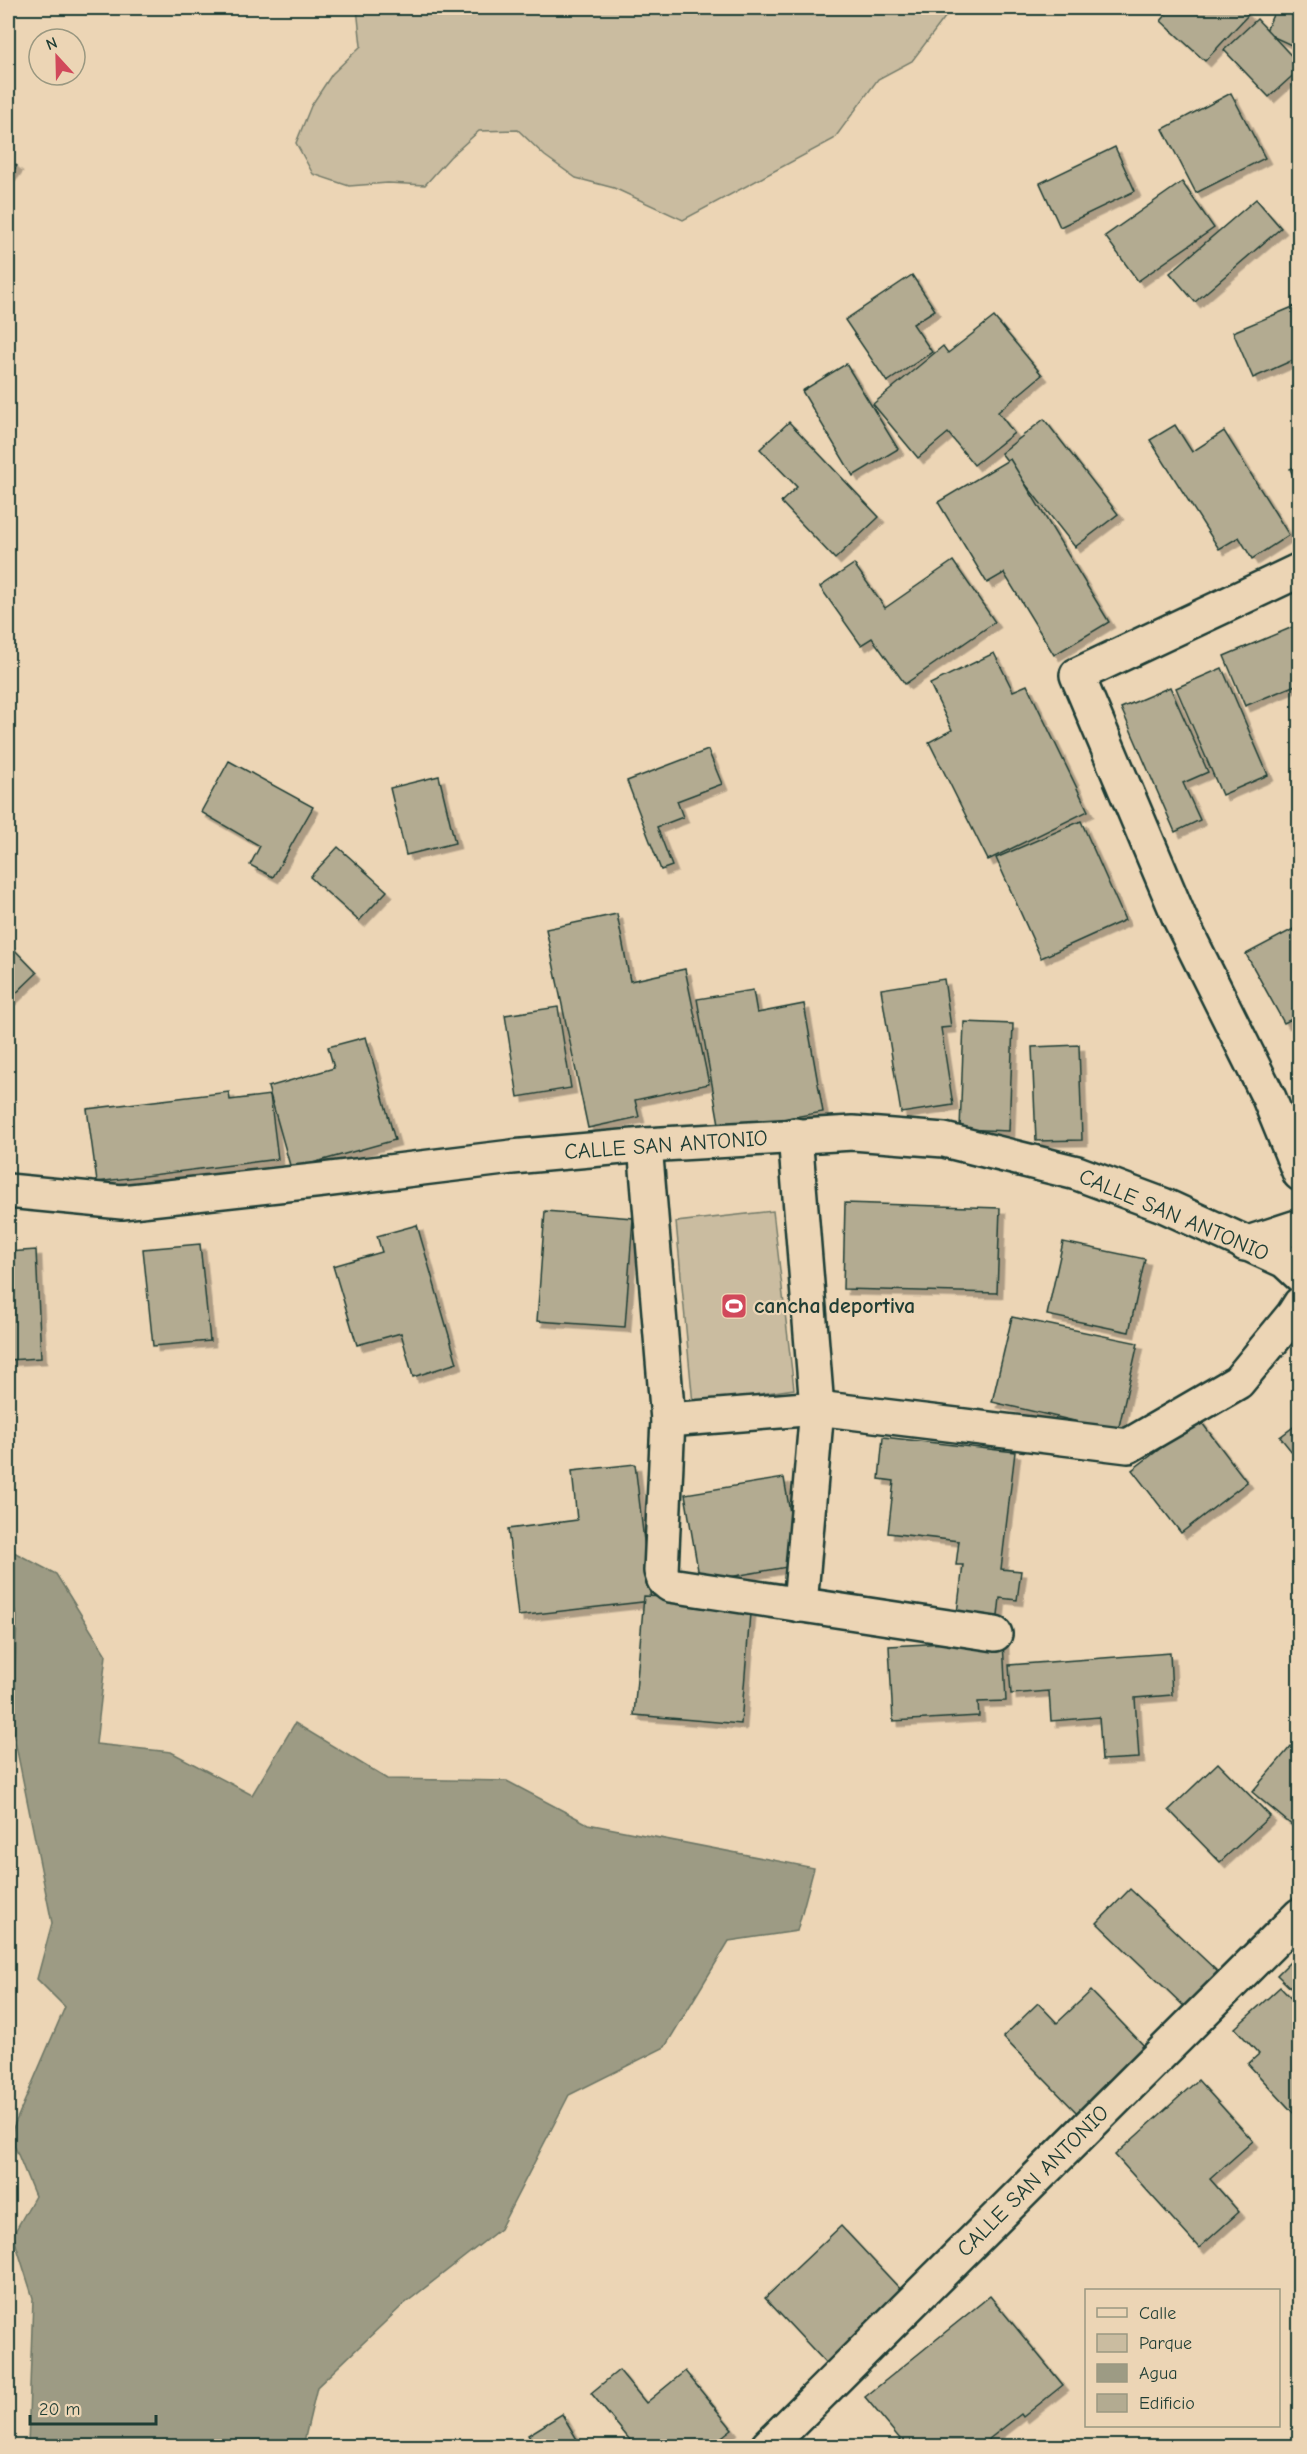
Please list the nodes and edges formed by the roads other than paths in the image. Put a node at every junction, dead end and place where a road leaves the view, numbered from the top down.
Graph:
1 (1299, 570) edge
2 (795, 1135) junction
3 (645, 1144) junction
4 (1299, 1174) edge
5 (8, 1191) edge
6 (1299, 1226) edge
7 (1245, 1244) junction
8 (1299, 1275) edge
9 (1299, 1304) edge
10 (817, 1408) junction
11 (668, 1420) junction
12 (800, 1605) junction
13 (995, 1634) dead end
14 (1299, 1915) edge
15 (768, 2446) edge

1 - 4 street
2 - 3 street, CALLE SAN ANTONIO
2 - 7 street, CALLE SAN ANTONIO
2 - 10 street
3 - 5 street, CALLE SAN ANTONIO
3 - 11 street
6 - 7 street
7 - 8 street, CALLE SAN ANTONIO
9 - 10 street
10 - 11 street
10 - 12 street
11 - 12 street
12 - 13 street
14 - 15 street, CALLE SAN ANTONIO

